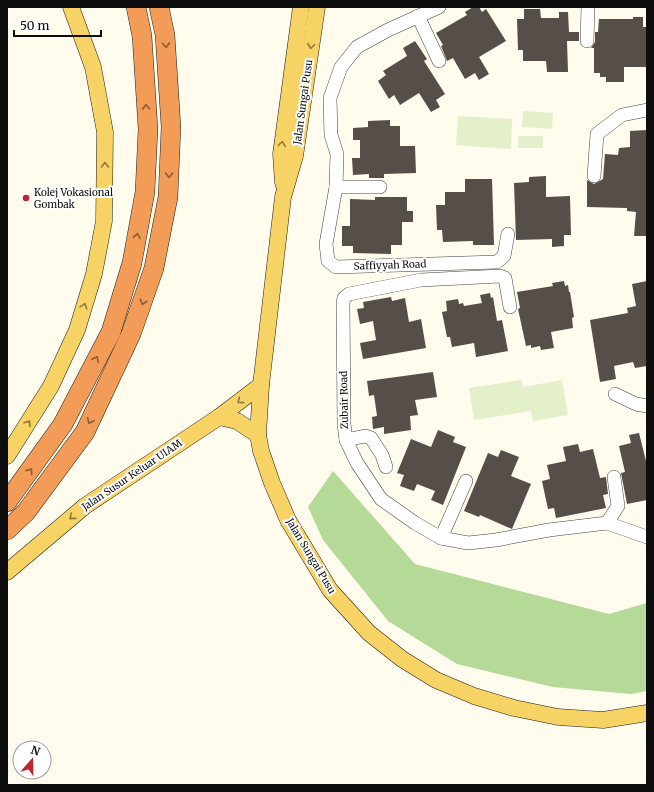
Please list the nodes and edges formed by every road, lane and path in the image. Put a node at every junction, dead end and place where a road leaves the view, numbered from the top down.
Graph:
1 (71, 7) edge
2 (136, 7) edge
3 (159, 7) edge
4 (301, 7) edge
5 (317, 7) edge
6 (439, 7) edge
7 (588, 7) edge
8 (418, 16) junction
9 (587, 41) dead end
10 (439, 61) dead end
11 (647, 110) edge
12 (594, 176) dead end
13 (336, 187) junction
14 (380, 187) dead end
15 (283, 197) junction
16 (508, 234) dead end
17 (510, 306) dead end
18 (261, 385) junction
19 (616, 394) dead end
20 (647, 406) edge
21 (219, 416) junction
22 (258, 435) junction
23 (346, 440) junction
24 (7, 456) edge
25 (386, 467) dead end
26 (614, 477) dead end
27 (466, 481) dead end
28 (7, 502) edge
29 (606, 523) junction
30 (7, 530) edge
31 (647, 537) edge
32 (441, 538) junction
33 (7, 572) edge
34 (647, 713) edge

24 -> 1 main road
28 -> 2 highway
3 -> 30 highway
15 -> 4 main road, Jalan Sungai Pusu
5 -> 15 main road, Jalan Sungai Pusu
6 - 8 street, Saffiyyah Road
7 - 9 street
8 - 10 street
8 - 13 street, Saffiyyah Road
11 - 12 street
13 - 14 street
13 - 16 street, Saffiyyah Road
15 - 18 main road, Jalan Sungai Pusu
17 - 23 street, Zubair Road
18 -> 21 main road, Jalan Susur Keluar UIAM
18 - 22 main road, Jalan Sungai Pusu
19 - 20 street
21 - 22 main road
21 -> 33 main road, Jalan Susur Keluar UIAM
22 - 34 main road, Jalan Sungai Pusu
23 - 25 street
23 - 32 street, Zubair Road
26 - 29 street
27 - 32 street
29 - 31 street, Zubair Road
29 - 32 street, Zubair Road

